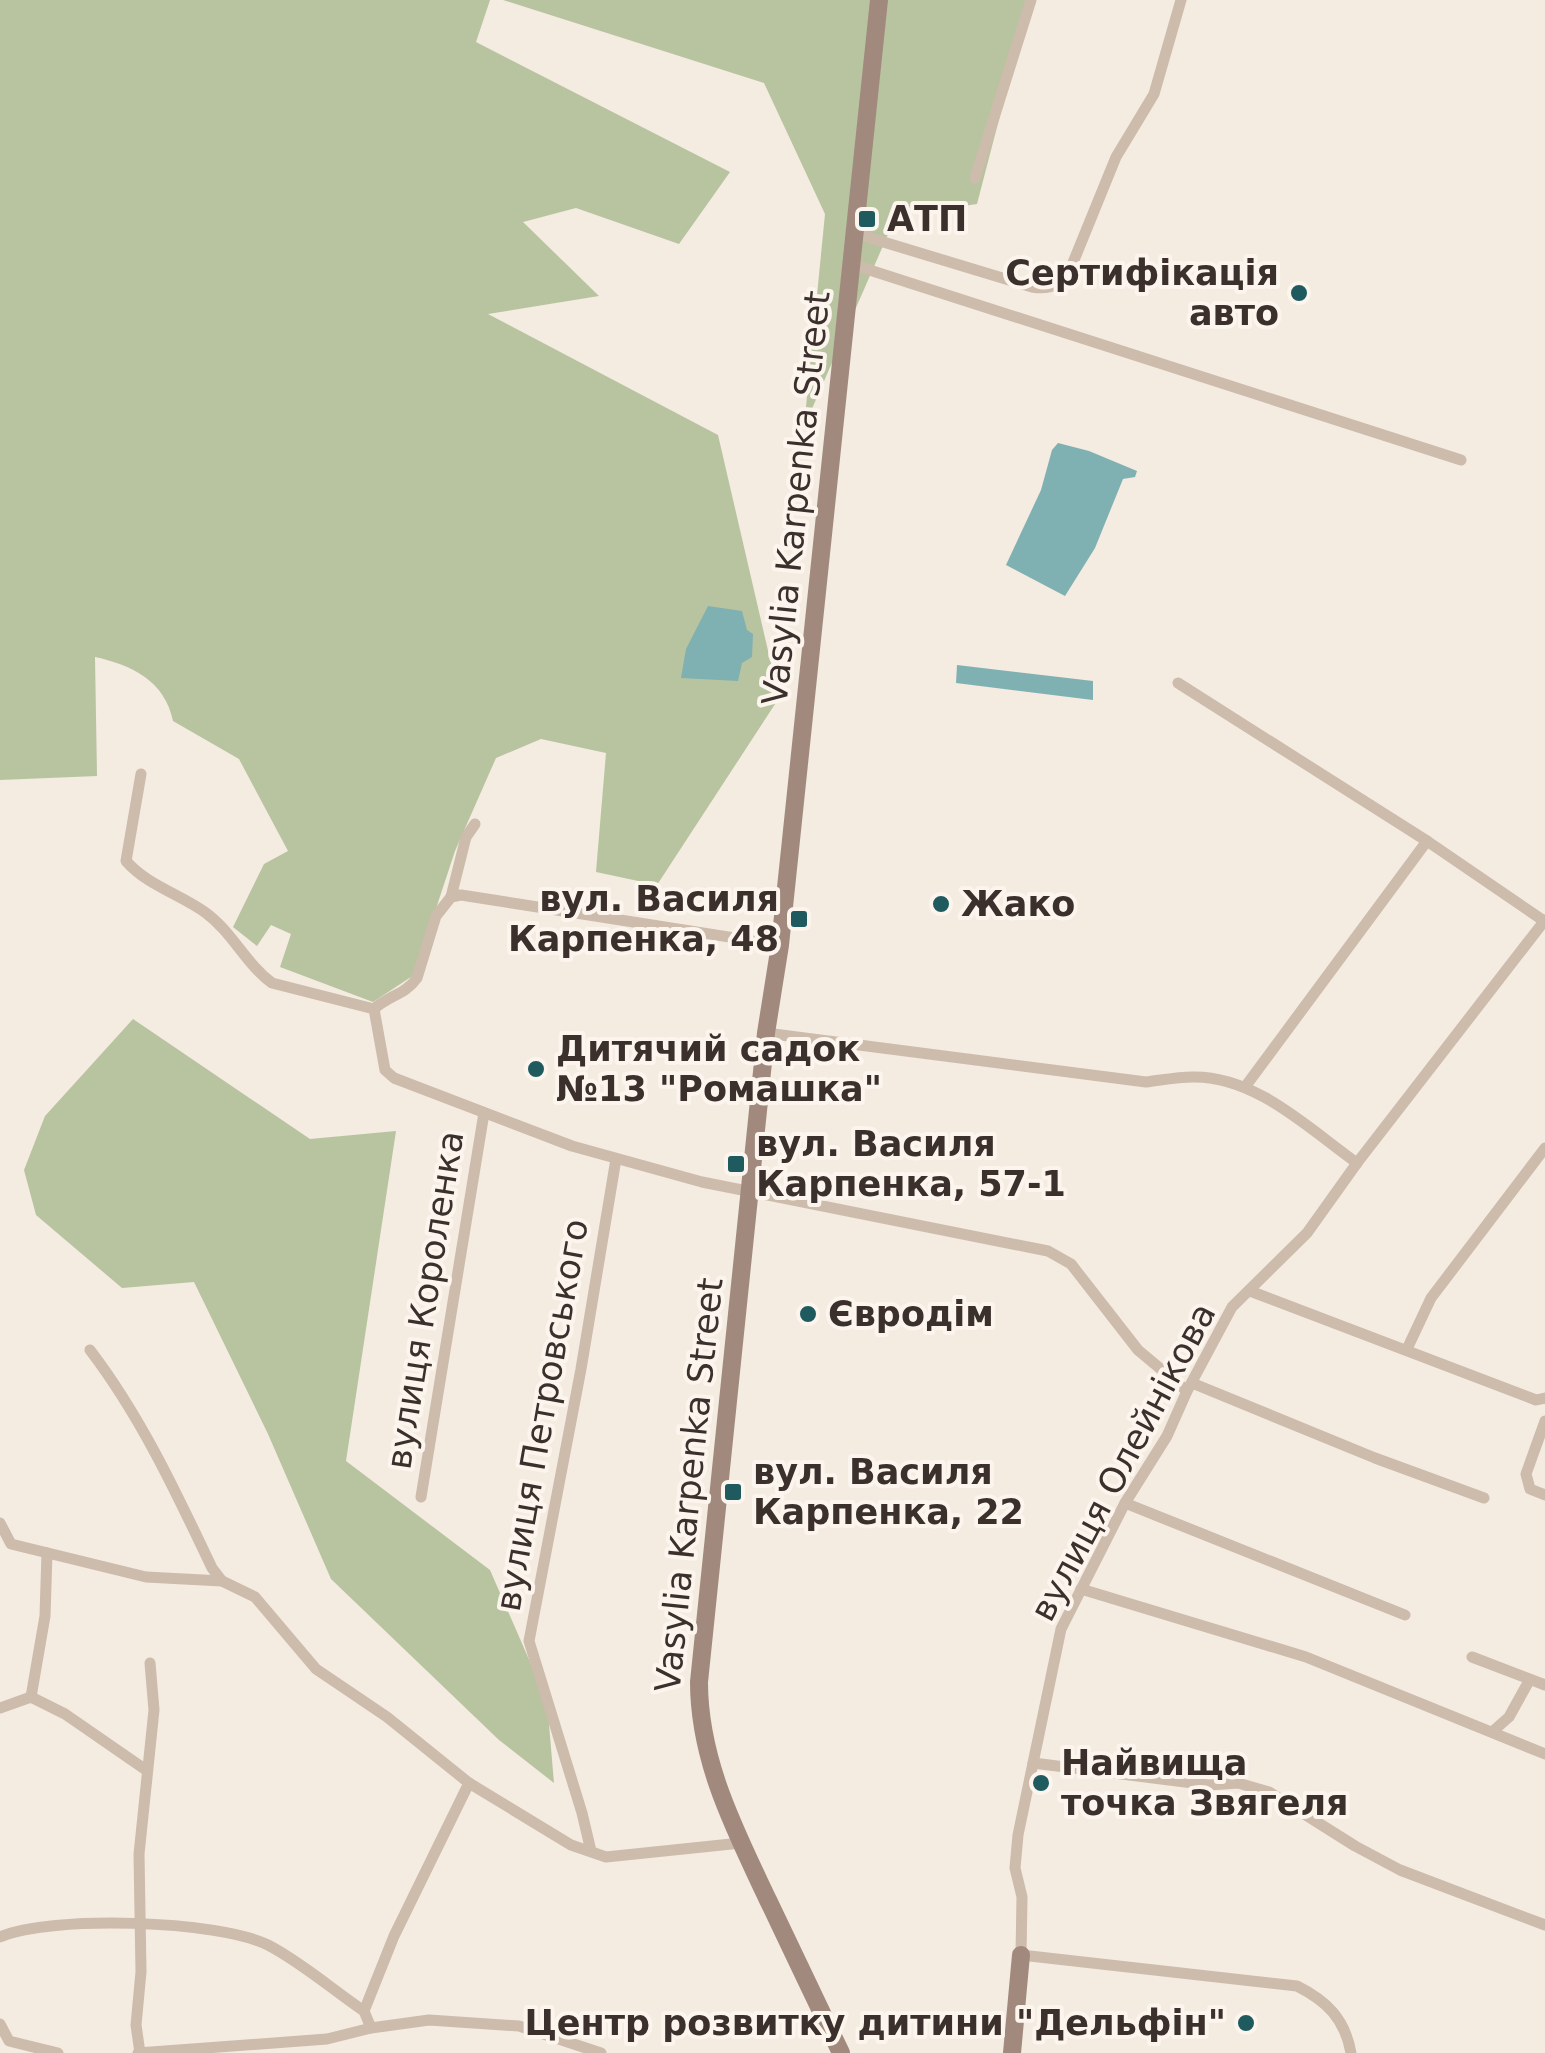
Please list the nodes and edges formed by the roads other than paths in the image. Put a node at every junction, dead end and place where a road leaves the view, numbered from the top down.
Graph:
1 (879, 0) edge
2 (1031, 0) edge
3 (1182, 0) edge
4 (975, 178) dead end
5 (856, 234) junction
6 (854, 265) junction
7 (1461, 460) dead end
8 (1178, 684) dead end
9 (141, 774) dead end
10 (474, 824) dead end
11 (1428, 841) junction
12 (451, 898) junction
13 (1545, 920) edge
14 (780, 945) junction
15 (374, 1009) junction
16 (766, 1033) junction
17 (1245, 1087) junction
18 (484, 1112) junction
19 (1545, 1148) edge
20 (616, 1159) junction
21 (1357, 1163) junction
22 (751, 1193) junction
23 (1250, 1290) junction
24 (1407, 1349) junction
25 (90, 1350) dead end
26 (1189, 1387) junction
27 (1545, 1398) edge
28 (1545, 1420) edge
29 (1545, 1495) edge
30 (420, 1497) dead end
31 (1484, 1498) dead end
32 (1125, 1503) junction
33 (0, 1523) edge
34 (47, 1552) junction
35 (222, 1581) junction
36 (1081, 1590) junction
37 (1406, 1615) dead end
38 (1472, 1657) dead end
39 (150, 1663) dead end
40 (1529, 1681) junction
41 (1545, 1685) edge
42 (31, 1697) junction
43 (0, 1708) edge
44 (1492, 1732) junction
45 (1545, 1754) edge
46 (1033, 1763) junction
47 (146, 1770) junction
48 (468, 1783) junction
49 (741, 1843) junction
50 (591, 1852) junction
51 (140, 1923) junction
52 (1545, 1925) edge
53 (0, 1937) edge
54 (1021, 1955) junction
55 (364, 2011) junction
56 (0, 2024) edge
57 (371, 2028) junction
58 (184, 2051) edge
59 (58, 2053) edge
60 (139, 2053) edge
61 (601, 2053) edge
62 (841, 2053) edge
63 (1012, 2053) edge
64 (1351, 2053) edge

1 - 5 street
2 - 4 street
3 - 5 street
5 - 6 street
6 - 7 street, Vasylia Karpenka Street
6 - 14 street, Vasylia Karpenka Street
8 - 11 street
9 - 15 street
10 - 12 street
11 - 13 street
11 - 17 street
12 - 14 street
12 - 15 street
13 - 21 street, вулиця Олейнікова
14 - 16 street, Vasylia Karpenka Street
15 - 18 street
16 - 17 street
16 - 22 street, Vasylia Karpenka Street
17 - 21 street
18 - 20 street
18 - 30 street, вулиця Короленка
19 - 24 street
20 - 22 street
20 - 50 street, вулиця Петровського
21 - 23 street, вулиця Олейнікова
22 - 26 street
22 - 49 street, Vasylia Karpenka Street
23 - 24 street
23 - 26 street, вулиця Олейнікова
24 - 27 street
25 - 35 street
26 - 31 street
26 - 32 street, вулиця Олейнікова
28 - 29 street
32 - 36 street, вулиця Олейнікова
32 - 37 street
33 - 34 street
34 - 35 street
34 - 42 street
35 - 48 street
36 - 44 street
36 - 46 street, вулиця Олейнікова
38 - 40 street
39 - 47 street
40 - 41 street
40 - 44 street
42 - 43 street
42 - 47 street
44 - 45 street
46 - 52 street
46 - 54 street, вулиця Олейнікова
47 - 51 street
48 - 50 street
48 - 55 street
49 - 50 street
49 - 62 street, Vasylia Karpenka Street
51 - 53 street
51 - 55 street
51 - 60 street
54 - 63 street
54 - 64 street
55 - 57 street
56 - 59 street
57 - 58 street
57 - 61 street
58 - 60 street

